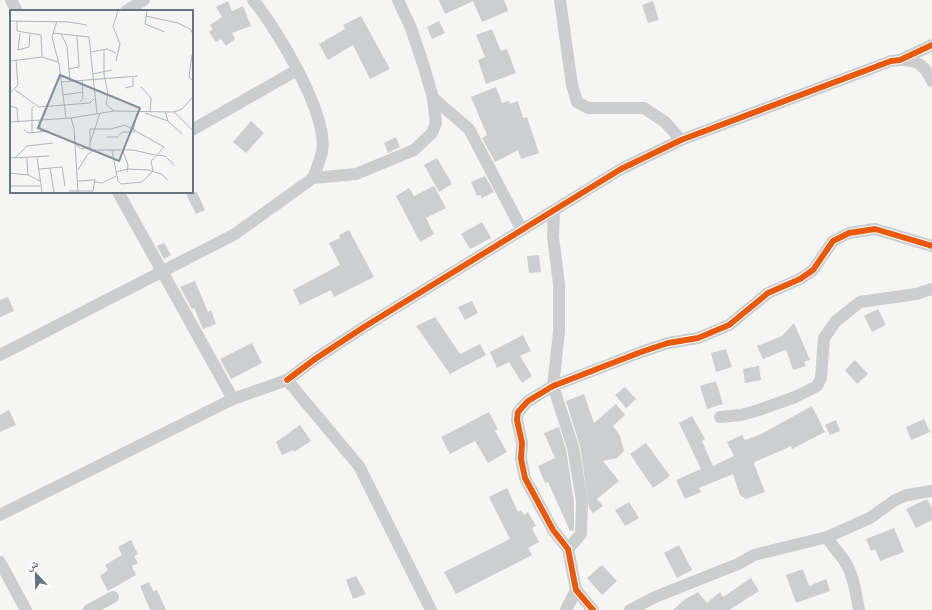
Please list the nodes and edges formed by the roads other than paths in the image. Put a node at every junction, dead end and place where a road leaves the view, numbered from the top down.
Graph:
1 (11, 0) edge
2 (144, 0) edge
3 (253, 0) edge
4 (398, 0) edge
5 (560, 0) edge
6 (125, 7) edge
7 (16, 10) edge
8 (932, 45) edge
9 (900, 60) junction
10 (297, 70) junction
11 (932, 81) edge
12 (433, 98) junction
13 (193, 129) edge
14 (681, 140) junction
15 (313, 178) junction
16 (119, 193) edge
17 (554, 211) junction
18 (522, 230) junction
19 (932, 246) edge
20 (162, 272) junction
21 (932, 289) edge
22 (0, 355) edge
23 (287, 380) junction
24 (553, 386) junction
25 (233, 399) junction
26 (720, 417) dead end
27 (930, 494) edge
28 (0, 515) edge
29 (827, 538) junction
30 (568, 549) junction
31 (0, 562) edge
32 (576, 590) junction
33 (113, 597) dead end
34 (26, 610) edge
35 (90, 610) edge
36 (431, 610) edge
37 (566, 610) edge
38 (592, 610) edge
39 (630, 610) edge
40 (859, 610) edge

1 - 7 street
2 - 6 street
3 - 10 street
4 - 12 street
5 - 14 street
8 - 9 street
9 - 11 street
9 - 14 street
10 - 13 street
10 - 15 street
12 - 15 street
12 - 18 street
14 - 17 street
15 - 20 street
16 - 20 street
17 - 18 street
17 - 24 street
18 - 23 street
19 - 24 street
20 - 22 street
20 - 25 street
21 - 26 street
23 - 25 street
23 - 36 street
24 - 30 street
24 - 30 street
25 - 28 street
27 - 29 street
29 - 39 street
29 - 40 street
30 - 32 street
31 - 34 street
32 - 37 street
32 - 38 street
33 - 35 street

